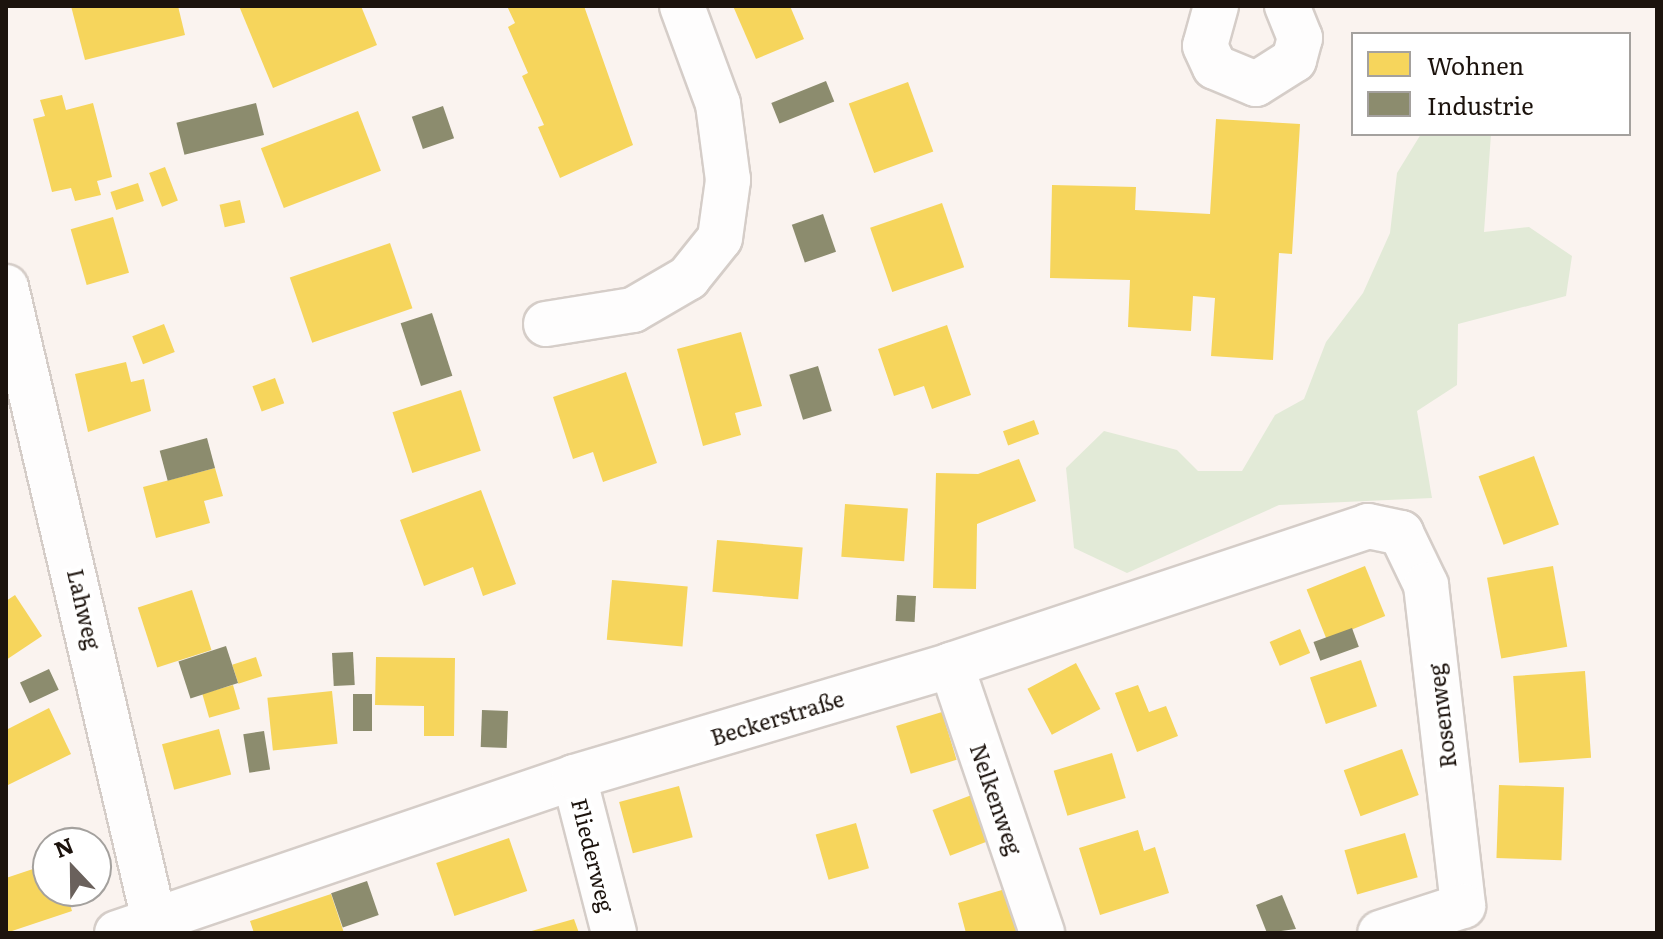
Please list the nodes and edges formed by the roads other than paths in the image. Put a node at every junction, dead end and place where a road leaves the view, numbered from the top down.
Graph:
1 (682, 6) edge
2 (1216, 6) edge
3 (1287, 6) edge
4 (6, 287) edge
5 (546, 324) dead end
6 (1401, 533) joint
7 (951, 665) junction
8 (574, 777) junction
9 (143, 928) edge
10 (614, 933) edge
11 (1042, 933) edge
12 (1380, 933) edge

1 - 5 street
2 - 3 street
4 - 9 street, Lahweg
6 - 7 street, Beckerstraße
6 - 12 street, Rosenweg
7 - 8 street, Beckerstraße
7 - 11 street, Nelkenweg
8 - 9 street, Beckerstraße
8 - 10 street, Fliederweg

